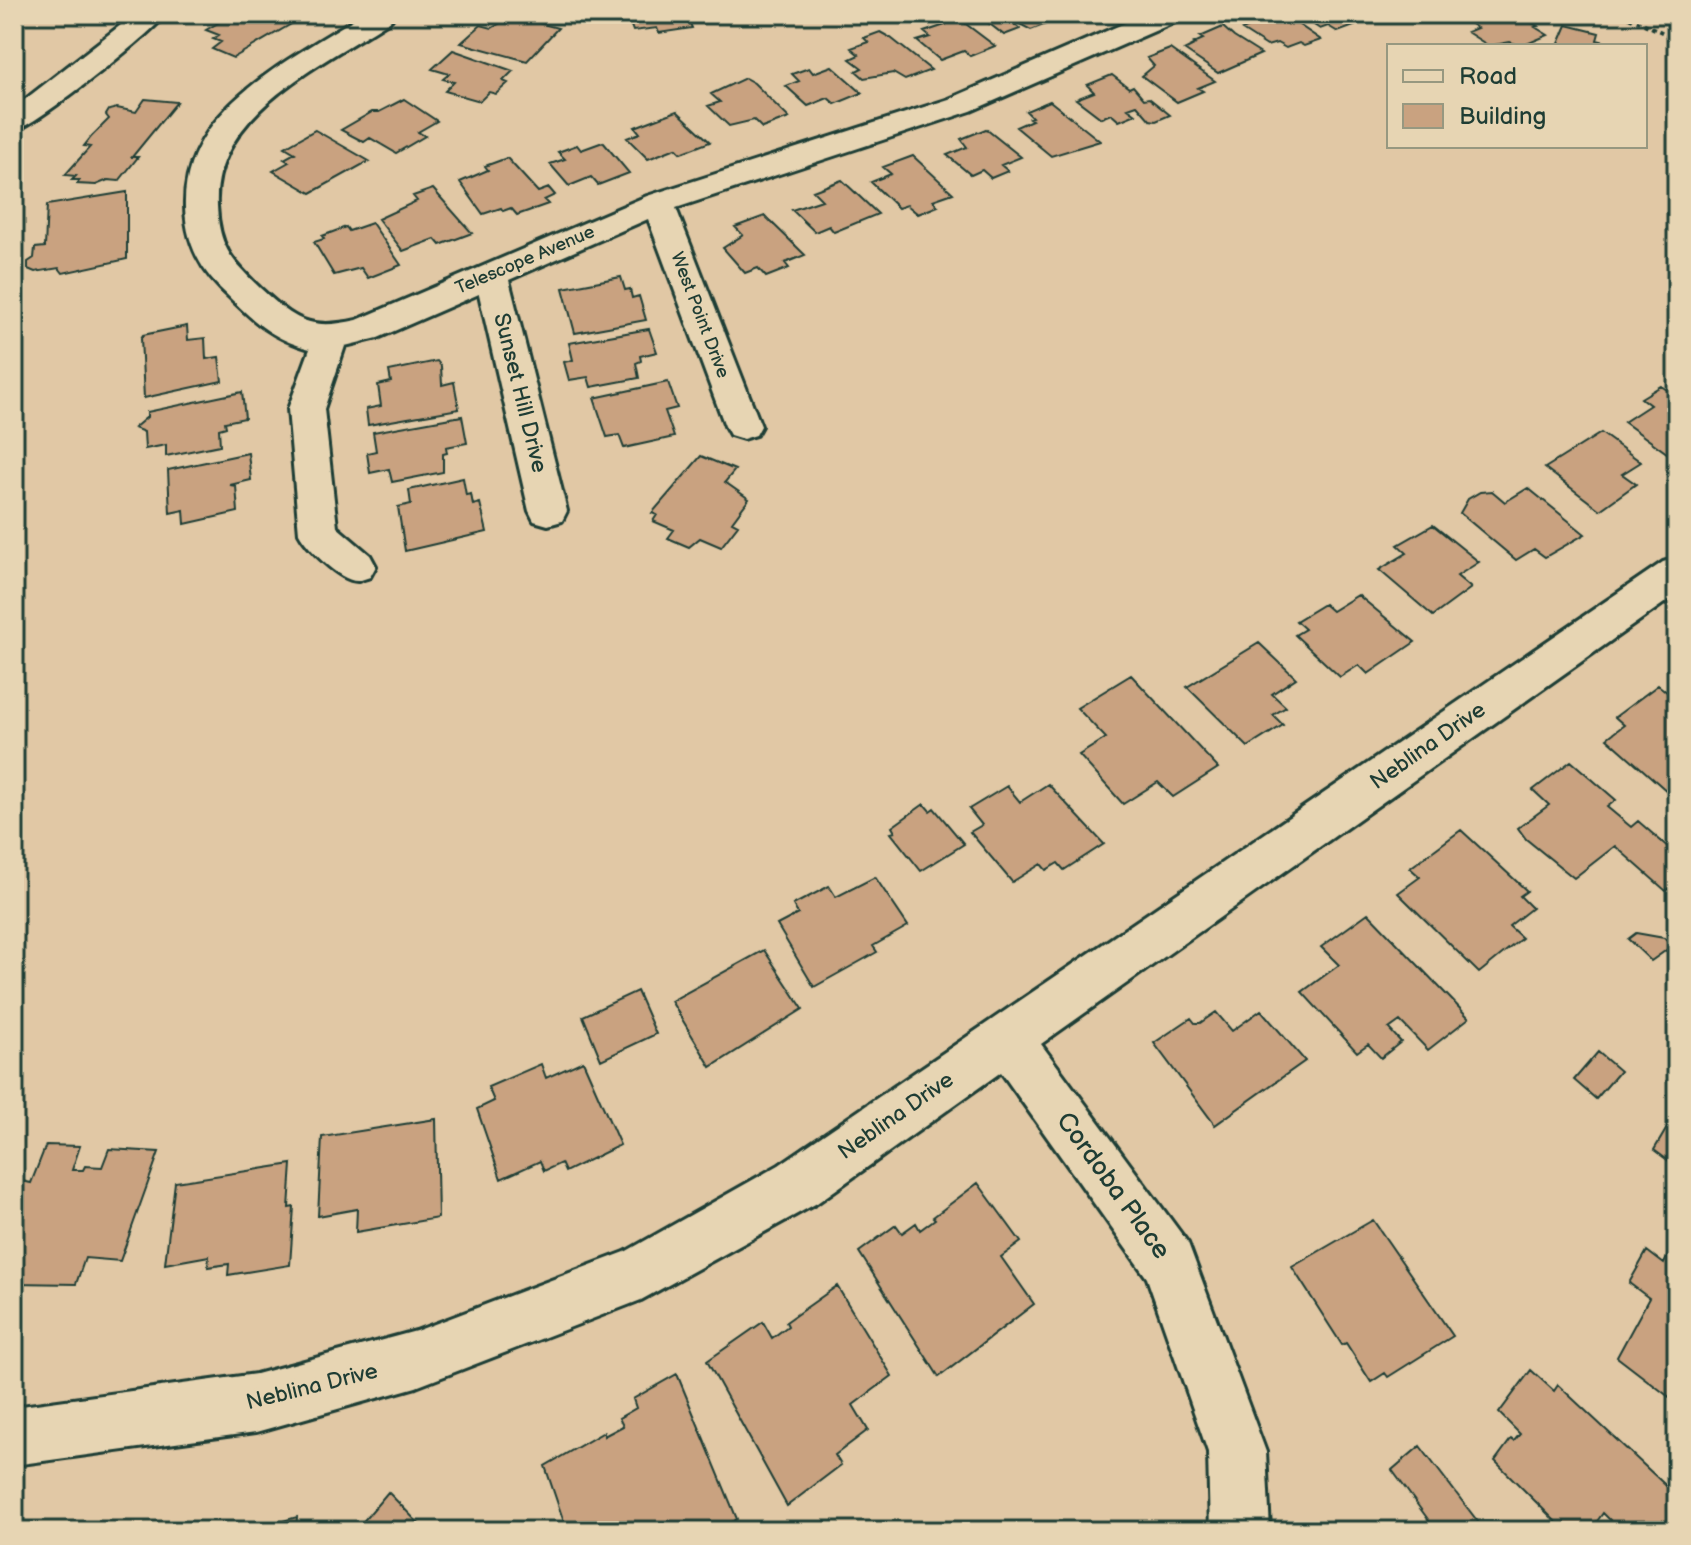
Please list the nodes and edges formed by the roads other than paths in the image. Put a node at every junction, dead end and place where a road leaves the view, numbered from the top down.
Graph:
1 (152, 14) edge
2 (381, 14) edge
3 (1170, 14) edge
4 (14, 122) edge
5 (658, 203) junction
6 (491, 274) junction
7 (331, 338) junction
8 (743, 426) dead end
9 (548, 511) dead end
10 (356, 566) dead end
11 (1677, 573) edge
12 (1006, 1038) junction
13 (14, 1436) edge
14 (1240, 1531) edge

1 - 4 street
2 - 7 street, Telescope Avenue
3 - 5 street, Telescope Avenue
5 - 6 street, Telescope Avenue
5 - 8 street, West Point Drive
6 - 7 street, Telescope Avenue
6 - 9 street, Sunset Hill Drive
7 - 10 street
11 - 12 street, Neblina Drive
12 - 13 street, Neblina Drive
12 - 14 street, Cordoba Place

